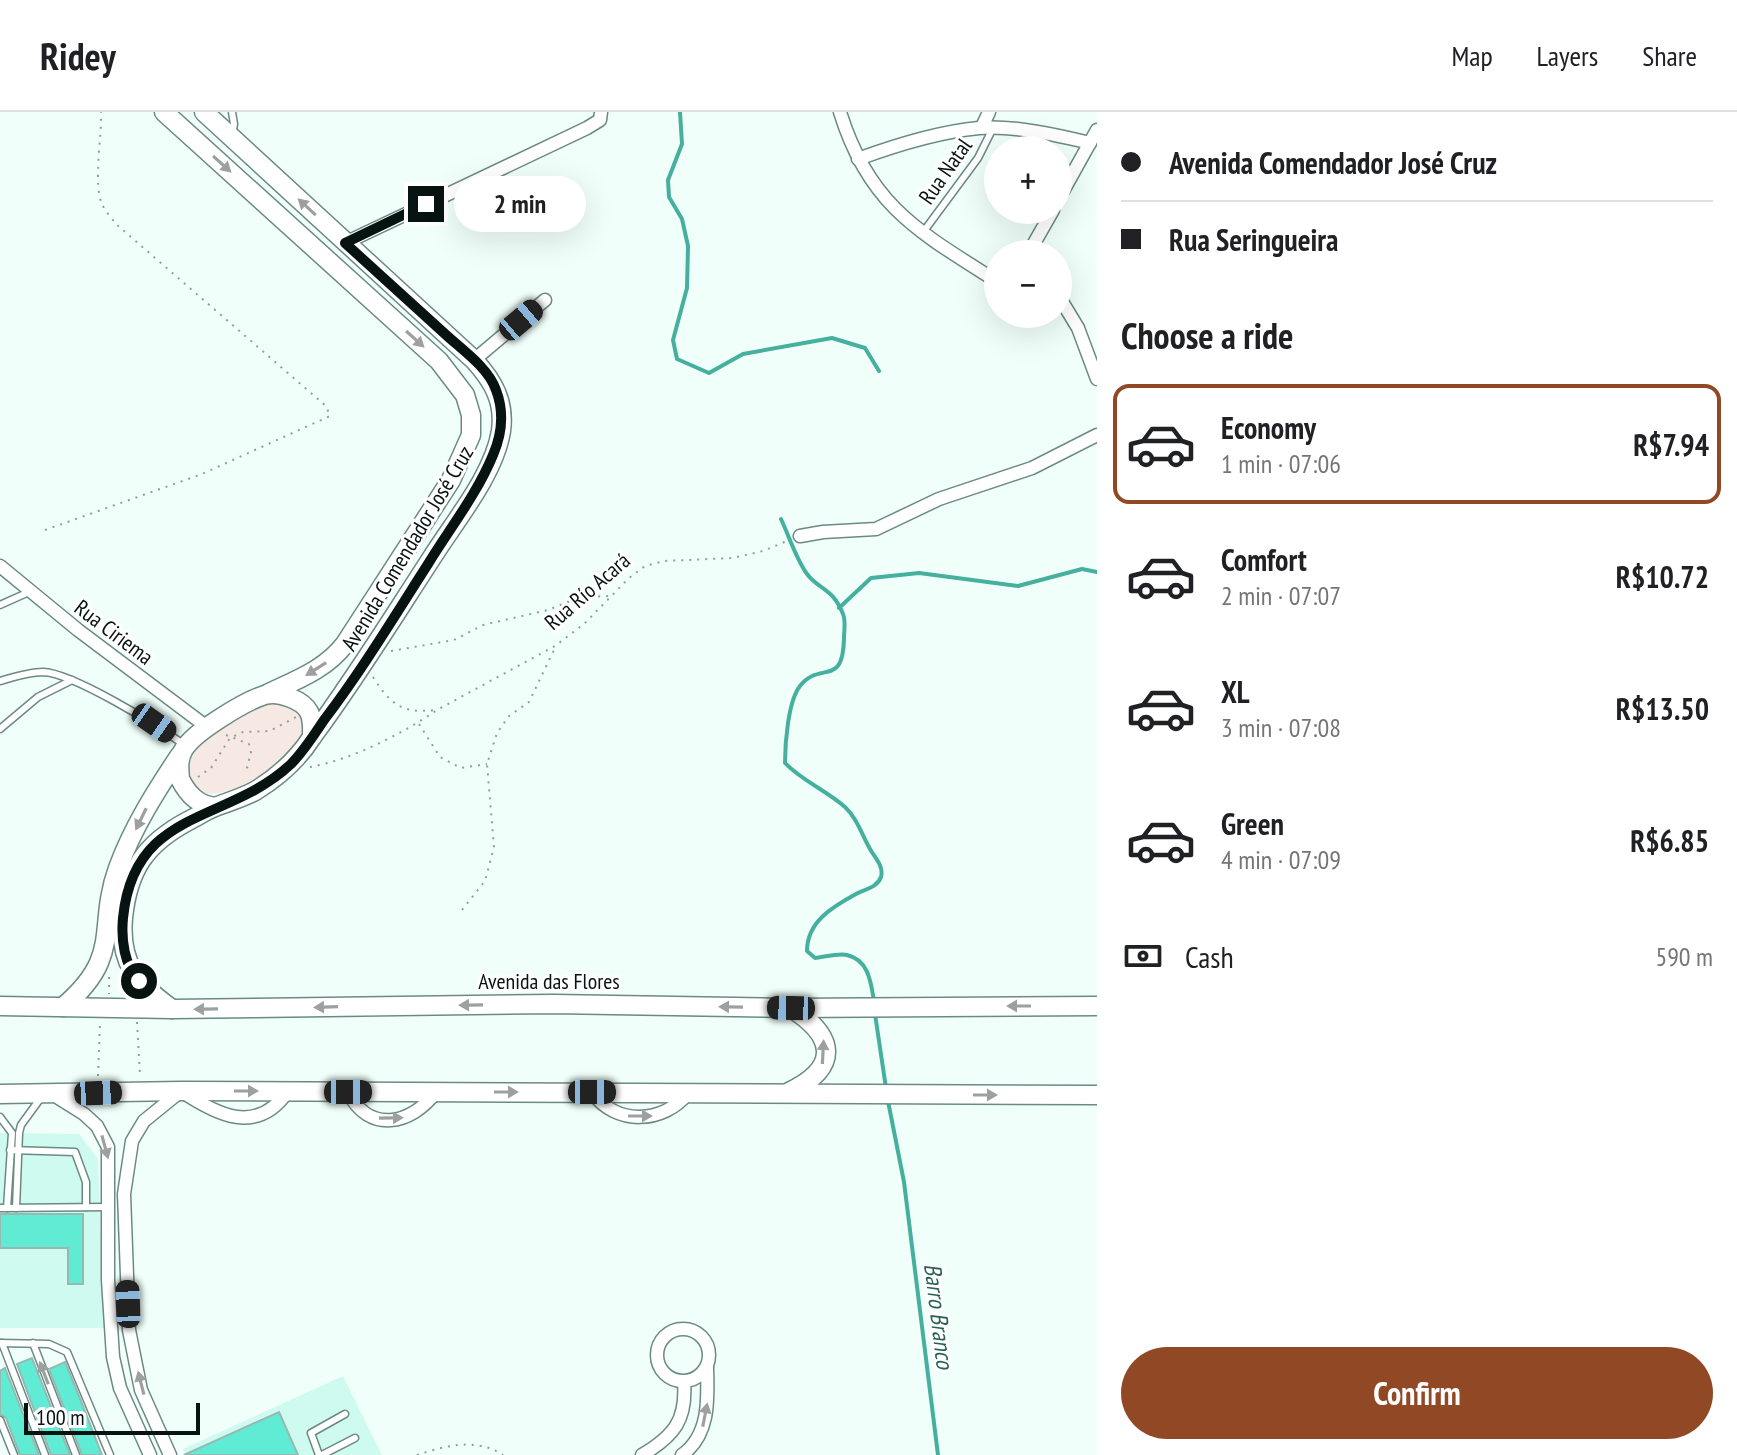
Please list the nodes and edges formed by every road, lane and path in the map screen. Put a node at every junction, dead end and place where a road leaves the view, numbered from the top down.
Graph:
1 (101, 112) edge
2 (164, 112) edge
3 (204, 112) edge
4 (232, 112) edge
5 (601, 112) edge
6 (840, 112) edge
7 (989, 112) edge
8 (987, 128) junction
9 (1097, 130) edge
10 (231, 137) junction
11 (1090, 143) junction
12 (858, 159) junction
13 (1072, 175) edge
14 (923, 232) junction
15 (345, 243) junction
16 (984, 273) edge
17 (545, 300) dead end
18 (1072, 318) edge
19 (474, 360) junction
20 (1097, 379) edge
21 (1097, 435) edge
22 (45, 530) dead end
23 (800, 536) dead end
24 (777, 545) dead end
25 (0, 566) edge
26 (30, 592) junction
27 (612, 596) junction
28 (0, 605) edge
29 (555, 646) junction
30 (368, 659) junction
31 (72, 680) junction
32 (0, 681) edge
33 (267, 694) junction
34 (308, 710) junction
35 (437, 710) junction
36 (418, 723) junction
37 (210, 725) junction
38 (0, 729) edge
39 (312, 737) junction
40 (230, 738) junction
41 (184, 749) junction
42 (487, 764) junction
43 (306, 768) dead end
44 (184, 787) junction
45 (255, 791) junction
46 (215, 807) junction
47 (462, 910) dead end
48 (100, 964) junction
49 (0, 1006) edge
50 (1097, 1006) edge
51 (63, 1007) junction
52 (101, 1008) junction
53 (791, 1008) junction
54 (136, 1009) junction
55 (172, 1009) junction
56 (181, 1091) junction
57 (288, 1091) junction
58 (141, 1092) junction
59 (348, 1092) junction
60 (436, 1092) junction
61 (98, 1093) junction
62 (787, 1093) junction
63 (0, 1094) edge
64 (48, 1094) junction
65 (1097, 1095) edge
66 (0, 1117) edge
67 (10, 1150) junction
68 (18, 1150) junction
69 (8, 1179) junction
70 (17, 1179) junction
71 (86, 1207) junction
72 (109, 1207) junction
73 (3, 1208) edge
74 (16, 1208) junction
75 (1, 1343) edge
76 (33, 1343) junction
77 (707, 1368) junction
78 (684, 1382) junction
79 (345, 1414) dead end
80 (0, 1420) edge
81 (355, 1438) dead end
82 (14, 1455) edge
83 (45, 1455) edge
84 (76, 1455) edge
85 (110, 1455) edge
86 (150, 1455) edge
87 (170, 1455) edge
88 (320, 1455) edge
89 (417, 1455) edge
90 (503, 1455) edge
91 (642, 1455) edge
92 (682, 1455) edge

1 - 22 path
2 -> 33 street, Avenida Comendador José Cruz
3 - 10 street, Avenida Comendador José Cruz
4 - 10 lane
5 - 15 street
6 - 12 street
7 - 8 street
8 - 11 street
8 - 12 street
8 - 14 lane, Rua Natal
9 - 11 street
15 -> 10 street, Avenida Comendador José Cruz
11 - 13 street
12 - 14 street
14 - 16 street
15 - 19 street, Avenida Comendador José Cruz
17 - 19 street
18 - 20 street
19 - 30 street, Avenida Comendador José Cruz
21 - 23 street
24 - 27 path, Rua Río Acará
25 - 26 street, Rua Ciriema
26 - 28 lane
26 - 37 street, Rua Ciriema
27 - 29 path, Rua Río Acará
27 - 30 path
29 - 35 path, Rua Río Acará
29 - 42 path
30 - 35 path
30 - 39 street, Avenida Comendador José Cruz
31 - 32 lane
31 - 38 lane
31 - 41 lane
33 - 34 street
33 - 37 street, Avenida Comendador José Cruz
34 - 39 street
34 - 40 path
35 - 36 path, Rua Río Acará
36 - 42 path
36 - 43 path, Rua Río Acará
37 - 40 path
37 - 41 street, Avenida Comendador José Cruz
39 - 45 street, Avenida Comendador José Cruz
40 - 44 path
40 - 45 path
41 - 44 street
41 -> 48 street
42 - 47 path
44 - 46 street
45 - 46 street, Avenida Comendador José Cruz
46 - 55 street
48 - 51 street
48 - 52 path
49 - 51 street, Avenida das Flores
50 -> 53 street, Avenida das Flores
51 - 52 street, Avenida das Flores
52 - 54 street, Avenida das Flores
52 - 61 path
53 -> 55 street, Avenida das Flores
62 -> 53 street
54 - 55 street, Avenida das Flores
54 - 58 path
56 -> 57 street
56 - 57 street
56 - 58 street
87 -> 56 street
57 - 59 street
58 - 61 street
59 - 60 street
59 -> 60 street
60 -> 62 street
61 - 64 street
62 -> 65 street
63 - 64 street
64 - 68 lane
64 -> 72 street
66 - 67 lane
67 - 68 lane
67 - 69 lane
68 - 70 lane
68 - 71 lane
69 - 70 lane
69 - 73 lane
70 - 74 lane
71 - 72 lane
71 - 74 lane
72 - 86 street
73 - 74 lane
75 - 76 lane
75 - 83 lane
84 -> 76 lane
76 - 85 lane
77 - 78 street
77 - 78 street
92 -> 77 street
78 - 91 street
79 - 88 lane
80 - 82 lane
81 - 88 lane
89 - 90 path

